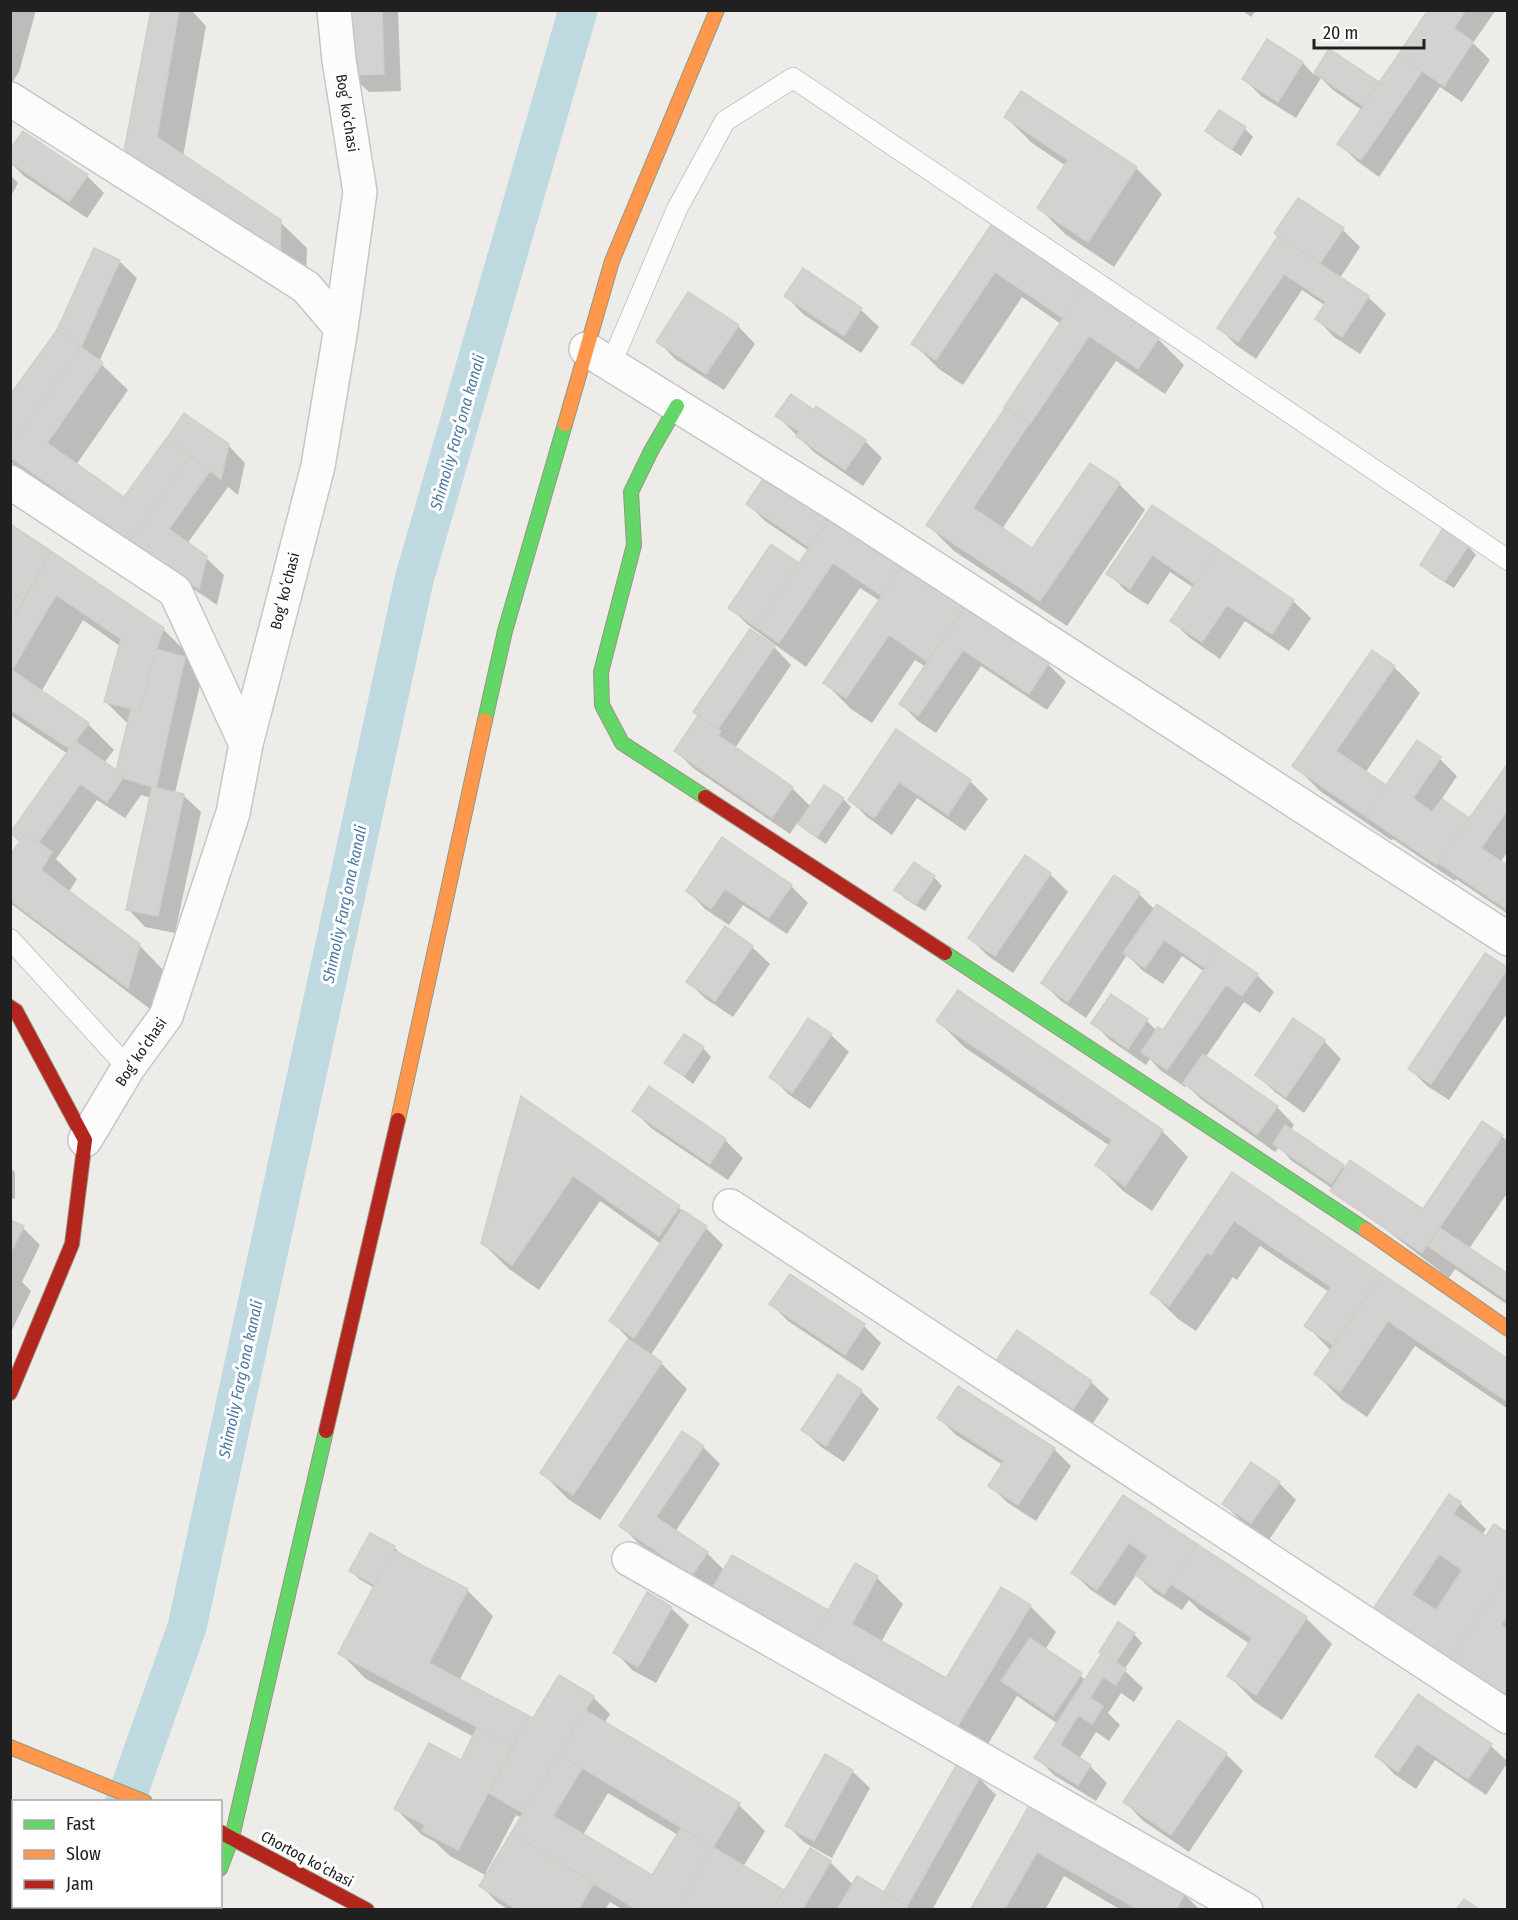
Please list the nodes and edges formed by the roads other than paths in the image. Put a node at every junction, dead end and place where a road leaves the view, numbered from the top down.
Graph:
1 (334, 10) edge
2 (717, 10) edge
3 (10, 99) edge
4 (341, 328) junction
5 (599, 356) junction
6 (677, 406) junction
7 (10, 482) edge
8 (1508, 560) edge
9 (246, 744) junction
10 (10, 939) edge
11 (1508, 939) edge
12 (10, 1007) edge
13 (128, 1068) junction
14 (85, 1140) junction
15 (730, 1206) dead end
16 (1508, 1329) edge
17 (10, 1393) edge
18 (629, 1558) dead end
19 (1508, 1716) edge
20 (10, 1747) edge
21 (140, 1800) edge
22 (226, 1834) edge
23 (222, 1857) edge
24 (367, 1910) edge
25 (1246, 1910) edge

1 - 4 street, Bogʻ koʻchasi
2 - 5 street
3 - 4 street
4 - 9 street, Bogʻ koʻchasi
5 - 6 street
5 - 8 lane
5 - 22 street
6 - 11 street
6 - 16 street
7 - 9 street
9 - 13 street, Bogʻ koʻchasi
10 - 13 lane
12 - 14 street
13 - 14 street, Bogʻ koʻchasi
14 - 17 street
15 - 19 street
18 - 25 street
20 - 21 street
22 - 23 street
22 - 24 street, Chortoq koʻchasi

